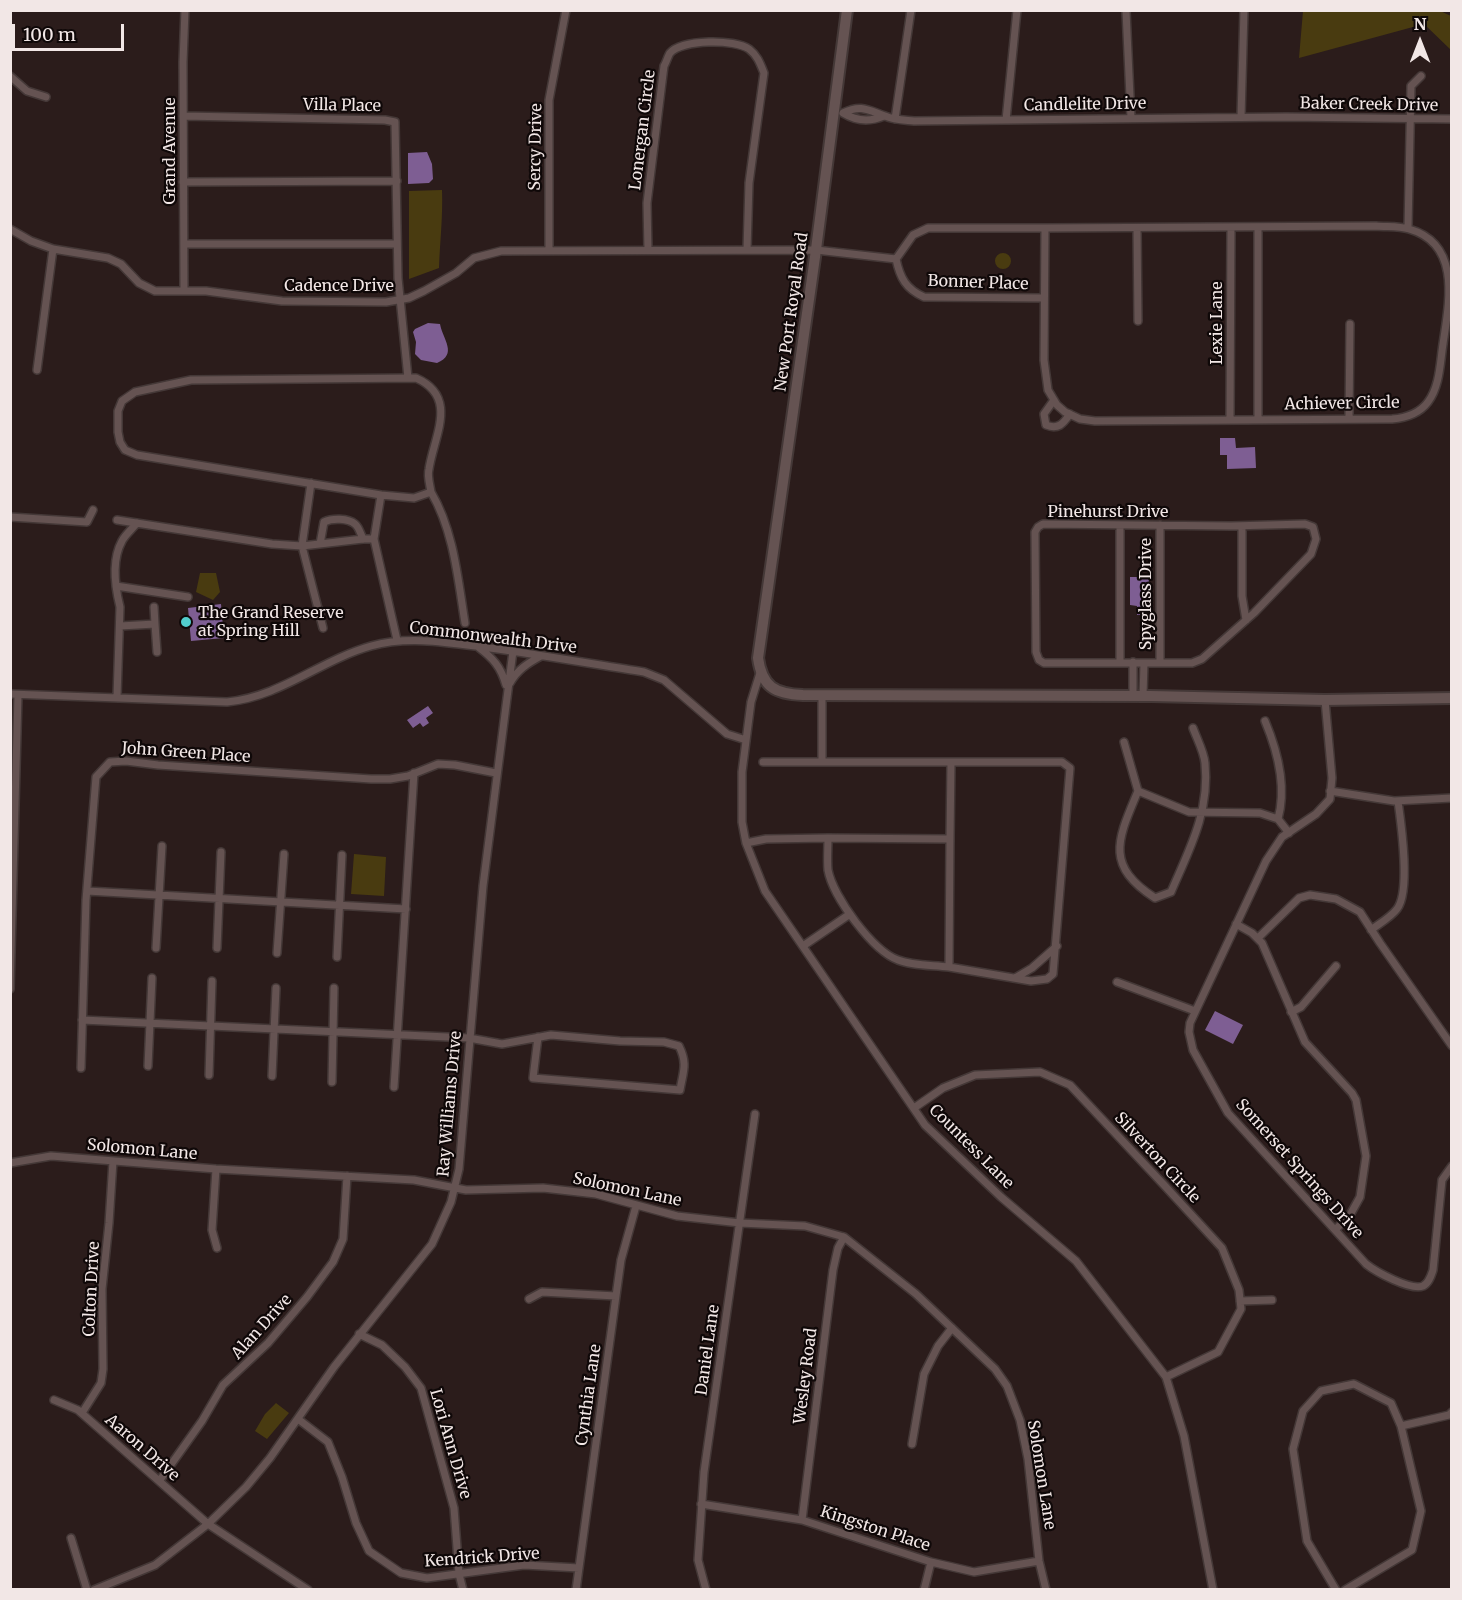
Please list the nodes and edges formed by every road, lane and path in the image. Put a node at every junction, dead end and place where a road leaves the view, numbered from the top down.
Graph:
1 (185, 10) edge
2 (566, 10) edge
3 (847, 10) edge
4 (911, 10) edge
5 (1017, 10) edge
6 (1244, 10) edge
7 (1126, 11) edge
8 (10, 76) edge
9 (1421, 76) dead end
10 (46, 97) dead end
11 (838, 112) junction
12 (183, 117) junction
13 (1241, 117) junction
14 (1286, 117) joint
15 (1131, 118) junction
16 (895, 119) junction
17 (1410, 119) junction
18 (1452, 119) edge
19 (1006, 120) junction
20 (397, 181) junction
21 (183, 182) junction
22 (1045, 228) junction
23 (1137, 228) junction
24 (1231, 228) junction
25 (1258, 228) junction
26 (1408, 228) junction
27 (10, 229) edge
28 (184, 244) junction
29 (397, 244) junction
30 (53, 249) junction
31 (549, 250) junction
32 (648, 250) junction
33 (747, 250) junction
34 (816, 250) junction
35 (896, 259) junction
36 (184, 291) junction
37 (1044, 298) junction
38 (400, 299) junction
39 (1138, 321) dead end
40 (1350, 324) dead end
41 (37, 370) dead end
42 (408, 378) junction
43 (1054, 400) junction
44 (1070, 414) junction
45 (1230, 419) junction
46 (1258, 419) junction
47 (1349, 419) junction
48 (310, 483) junction
49 (431, 492) junction
50 (381, 495) junction
51 (93, 510) dead end
52 (10, 518) edge
53 (117, 520) dead end
54 (137, 523) junction
55 (1120, 525) junction
56 (1160, 525) junction
57 (1242, 525) junction
58 (363, 539) junction
59 (374, 539) junction
60 (320, 544) junction
61 (302, 546) junction
62 (116, 586) junction
63 (188, 597) dead end
64 (154, 607) dead end
65 (1246, 620) junction
66 (465, 623) dead end
67 (155, 624) junction
68 (120, 626) junction
69 (323, 628) dead end
70 (397, 640) junction
71 (477, 646) junction
72 (513, 651) junction
73 (158, 652) dead end
74 (541, 656) junction
75 (1120, 662) junction
76 (1133, 662) junction
77 (1144, 663) junction
78 (1160, 663) junction
79 (760, 673) junction
80 (507, 687) junction
81 (14, 694) edge
82 (822, 695) junction
83 (1138, 696) junction
84 (117, 697) junction
85 (1452, 698) edge
86 (1325, 700) junction
87 (1265, 721) dead end
88 (1192, 728) dead end
89 (746, 741) junction
90 (1124, 742) dead end
91 (764, 762) dead end
92 (822, 762) junction
93 (951, 762) junction
94 (414, 773) junction
95 (496, 773) junction
96 (1138, 791) junction
97 (1330, 791) junction
98 (1450, 798) edge
99 (1398, 801) junction
100 (1202, 813) junction
101 (1278, 819) junction
102 (1289, 832) junction
103 (828, 838) junction
104 (950, 839) junction
105 (746, 843) junction
106 (162, 846) dead end
107 (221, 852) dead end
108 (284, 854) dead end
109 (342, 855) dead end
110 (87, 891) junction
111 (159, 896) junction
112 (219, 898) junction
113 (280, 902) junction
114 (340, 905) junction
115 (406, 909) junction
116 (850, 914) junction
117 (1236, 924) junction
118 (1371, 930) junction
119 (1258, 938) junction
120 (803, 946) junction
121 (1057, 946) junction
122 (156, 948) dead end
123 (217, 948) dead end
124 (277, 953) dead end
125 (337, 957) dead end
126 (1336, 966) dead end
127 (949, 967) junction
128 (152, 978) dead end
129 (1015, 978) junction
130 (212, 981) dead end
131 (1117, 982) dead end
132 (276, 988) dead end
133 (334, 988) dead end
134 (10, 989) edge
135 (1195, 1011) junction
136 (1291, 1012) junction
137 (82, 1020) junction
138 (150, 1023) junction
139 (210, 1026) junction
140 (274, 1029) junction
141 (333, 1032) junction
142 (397, 1035) junction
143 (538, 1037) junction
144 (470, 1038) junction
145 (1452, 1047) edge
146 (148, 1066) dead end
147 (81, 1068) dead end
148 (209, 1075) dead end
149 (272, 1076) dead end
150 (332, 1082) dead end
151 (394, 1088) dead end
152 (914, 1108) junction
153 (755, 1114) dead end
154 (113, 1161) junction
155 (10, 1163) edge
156 (1452, 1166) edge
157 (216, 1169) junction
158 (347, 1176) junction
159 (455, 1188) junction
160 (636, 1206) junction
161 (740, 1223) junction
162 (1335, 1230) junction
163 (844, 1237) junction
164 (217, 1248) dead end
165 (616, 1296) junction
166 (529, 1299) dead end
167 (1272, 1300) dead end
168 (1240, 1301) junction
169 (952, 1328) junction
170 (359, 1335) junction
171 (1166, 1377) junction
172 (54, 1400) dead end
173 (1452, 1412) edge
174 (82, 1413) junction
175 (298, 1419) junction
176 (1401, 1426) junction
177 (912, 1444) dead end
178 (160, 1480) junction
179 (701, 1504) junction
180 (802, 1520) junction
181 (208, 1524) junction
182 (71, 1538) dead end
183 (1040, 1561) junction
184 (931, 1562) junction
185 (579, 1568) junction
186 (459, 1574) junction
187 (87, 1590) edge
188 (94, 1590) edge
189 (308, 1590) edge
190 (463, 1590) edge
191 (576, 1590) edge
192 (706, 1590) edge
193 (924, 1590) edge
194 (1046, 1590) edge
195 (1213, 1590) edge
196 (1336, 1590) edge
197 (1345, 1590) edge

1 - 12 street, Grand Avenue
2 - 31 street, Sercy Drive
3 - 11 main road, New Port Royal Road
4 - 16 street
5 - 19 street
6 - 13 street
7 - 15 street
8 - 10 street
9 - 17 street
11 - 16 street, Candlelite Drive
11 - 34 main road, New Port Royal Road
12 - 20 street, Villa Place
12 - 21 street, Grand Avenue
13 - 14 street, Candlelite Drive
13 - 15 street, Candlelite Drive
14 - 17 street, Baker Creek Drive
15 - 19 street, Candlelite Drive
16 - 19 street, Candlelite Drive
17 - 18 street, Baker Creek Drive
17 - 26 street
20 - 21 street
20 - 29 street, Villa Place
21 - 28 street, Grand Avenue
22 - 23 street, Achiever Circle
22 - 35 street, Achiever Circle
22 - 37 street
23 - 24 street, Achiever Circle
23 - 39 street
24 - 25 street, Achiever Circle
24 - 45 street, Lexie Lane
25 - 26 street, Achiever Circle
25 - 46 street
26 - 47 street, Achiever Circle
27 - 30 street, Cadence Drive
28 - 29 street
28 - 36 street, Grand Avenue
29 - 38 street, Villa Place
30 - 36 street, Cadence Drive
30 - 41 street
31 - 32 street, Cadence Drive
31 - 38 street, Cadence Drive
32 - 33 street, Cadence Drive
32 - 33 street, Lonergan Circle
33 - 34 street, Cadence Drive
34 - 35 street
34 - 79 main road, New Port Royal Road
35 - 37 street, Bonner Place
36 - 38 street, Cadence Drive
37 - 43 street
38 - 42 street, Villa Place
40 - 47 street
42 - 48 street
42 - 49 street
43 - 44 street, Achiever Circle
43 - 44 street
44 - 45 street, Achiever Circle
45 - 46 street, Achiever Circle
46 - 47 street, Achiever Circle
48 - 50 street
48 - 61 street
49 - 50 street
49 - 66 street
50 - 59 street
51 - 52 street
53 - 54 street
54 - 61 street
54 - 62 street
55 - 56 street, Pinehurst Drive
55 - 75 street
55 - 75 street, Pinehurst Drive
56 - 57 street, Pinehurst Drive
56 - 78 street, Spyglass Drive
57 - 65 street
57 - 65 street, Pinehurst Drive
58 - 59 street
58 - 60 street
58 - 60 street
59 - 70 street
60 - 61 street
61 - 69 street
62 - 63 street
62 - 68 street
64 - 67 street
65 - 78 street, Pinehurst Drive
67 - 68 street
67 - 73 street
68 - 84 street
70 - 71 street, Commonwealth Drive
70 - 84 street, Commonwealth Drive
71 - 72 street, Commonwealth Drive
71 - 80 street
72 - 74 street, Commonwealth Drive
72 - 80 street, Ray Williams Drive
74 - 80 street
74 - 89 street, Commonwealth Drive
75 - 76 street, Pinehurst Drive
76 - 77 street, Pinehurst Drive
76 - 83 street
77 - 78 street, Pinehurst Drive
77 - 83 street
79 - 82 main road
79 - 89 street, Countess Lane
80 - 95 street, Ray Williams Drive
81 - 84 street, Commonwealth Drive
81 - 134 street
82 - 83 main road
82 - 92 street
83 - 86 main road
85 - 86 main road
86 - 97 street
87 - 101 street
88 - 100 street
89 - 105 street, Countess Lane
90 - 96 street
91 - 92 street
92 - 93 street
93 - 104 street
93 - 121 street
94 - 95 street, John Green Place
94 - 110 street, John Green Place
94 - 115 street
95 - 144 street, Ray Williams Drive
96 - 100 street
96 - 100 street
97 - 99 street
97 - 102 street, Somerset Springs Drive
98 - 99 street
99 - 118 street
100 - 101 street
101 - 102 street
102 - 117 street, Somerset Springs Drive
103 - 104 street
103 - 105 street
103 - 116 street
104 - 127 street
105 - 120 street, Countess Lane
106 - 111 street
107 - 112 street
108 - 113 street
109 - 114 street
110 - 111 street
110 - 137 street, John Green Place
111 - 112 street
111 - 122 street
112 - 113 street
112 - 123 street
113 - 114 street
113 - 124 street
114 - 115 street
114 - 125 street
115 - 142 street
116 - 120 street
116 - 127 street
117 - 119 street
117 - 135 street, Somerset Springs Drive
118 - 119 street
118 - 145 street
119 - 136 street
120 - 152 street, Countess Lane
121 - 129 street
121 - 129 street
126 - 136 street
127 - 129 street
128 - 138 street
130 - 139 street
131 - 135 street
132 - 140 street
133 - 141 street
135 - 162 street, Somerset Springs Drive
136 - 162 street
137 - 138 street
137 - 147 street, John Green Place
138 - 139 street
138 - 146 street
139 - 140 street
139 - 148 street
140 - 141 street
140 - 149 street
141 - 142 street
141 - 150 street
142 - 144 street
142 - 151 street
143 - 143 street
143 - 144 street
144 - 159 street, Ray Williams Drive
152 - 168 street, Silverton Circle
152 - 171 street, Countess Lane
153 - 161 street, Daniel Lane
154 - 155 street, Solomon Lane
154 - 157 street, Solomon Lane
154 - 174 street, Colton Drive
156 - 162 street, Somerset Springs Drive
157 - 158 street, Solomon Lane
157 - 164 street
158 - 159 street, Solomon Lane
158 - 178 street, Alan Drive
159 - 160 street, Solomon Lane
159 - 170 street, Ray Williams Drive
160 - 161 street, Solomon Lane
160 - 165 street, Cynthia Lane
161 - 163 street, Solomon Lane
161 - 179 street, Daniel Lane
163 - 169 street, Solomon Lane
163 - 180 street, Wesley Road
165 - 166 street
165 - 185 street, Cynthia Lane
167 - 168 street
168 - 171 street
169 - 177 street
169 - 183 street, Solomon Lane
170 - 175 street, Ray Williams Drive
170 - 186 street, Lori Ann Drive
171 - 195 street, Countess Lane
172 - 174 street, Aaron Drive
173 - 176 street
174 - 178 street, Aaron Drive
175 - 181 street, Ray Williams Drive
175 - 186 street, Kendrick Drive
176 - 196 street
176 - 197 street
178 - 181 street, Aaron Drive
179 - 180 street, Kingston Place
179 - 192 street, Daniel Lane
180 - 184 street, Kingston Place
181 - 188 street, Ray Williams Drive
181 - 189 street, Aaron Drive
182 - 187 street
183 - 184 street, Kingston Place
183 - 194 street, Solomon Lane
184 - 193 street
185 - 186 street, Kendrick Drive
185 - 191 street, Cynthia Lane
186 - 190 street, Lori Ann Drive

